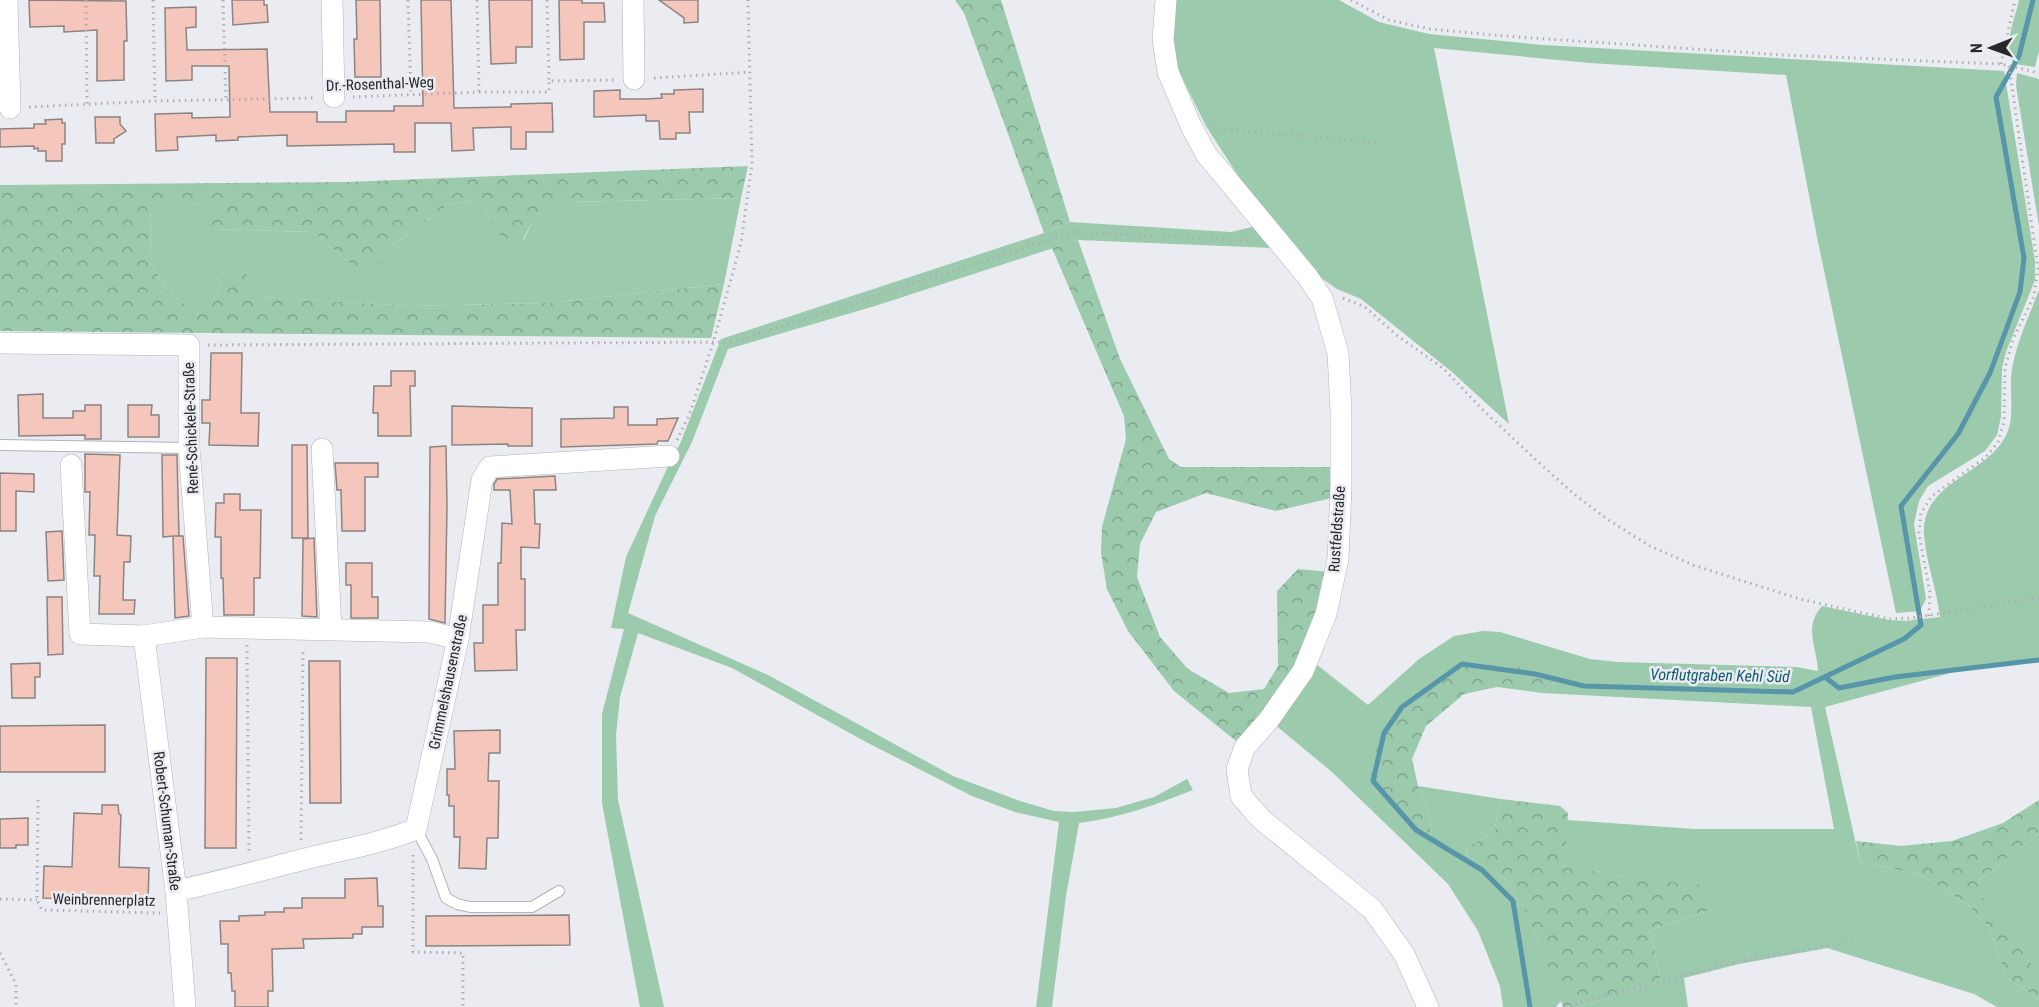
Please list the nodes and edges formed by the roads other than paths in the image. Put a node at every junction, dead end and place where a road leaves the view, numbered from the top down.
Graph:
1 (6, 0) edge
2 (332, 0) edge
3 (633, 0) edge
4 (1166, 0) edge
5 (634, 79) road end
6 (334, 97) road end
7 (10, 108) road end
8 (0, 343) edge
9 (0, 445) edge
10 (189, 448) junction
11 (322, 449) dead end
12 (669, 456) road end
13 (71, 465) dead end
14 (203, 627) junction
15 (331, 630) junction
16 (144, 636) junction
17 (458, 639) junction
18 (416, 829) junction
19 (176, 891) junction
20 (559, 891) dead end
21 (185, 1007) edge
22 (1428, 1007) edge

1 - 7 street
2 - 6 street
3 - 5 street
4 - 22 street, Rustfeldstraße
8 - 10 street, René-Schickele-Straße
9 - 10 lane
10 - 14 street, René-Schickele-Straße
11 - 15 street
12 - 17 street, Grimmelshausenstraße
13 - 16 street
14 - 15 street
14 - 16 street
15 - 17 street
16 - 19 street, Robert-Schuman-Straße
17 - 18 street, Grimmelshausenstraße
18 - 19 street
18 - 20 lane
19 - 21 street, Robert-Schuman-Straße

